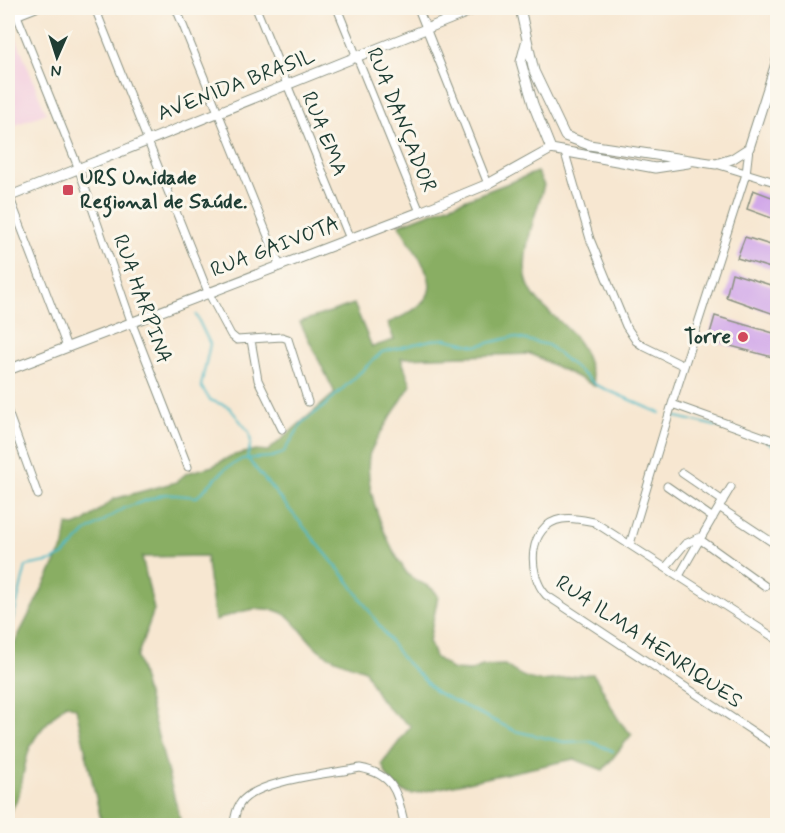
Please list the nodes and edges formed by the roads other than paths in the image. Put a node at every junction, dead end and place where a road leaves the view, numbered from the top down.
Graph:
1 (36, 8) edge
2 (95, 8) edge
3 (176, 8) edge
4 (256, 8) edge
5 (337, 8) edge
6 (418, 8) edge
7 (478, 8) edge
8 (518, 8) edge
9 (15, 11) edge
10 (8, 19) edge
11 (427, 29) junction
12 (526, 41) junction
13 (357, 57) junction
14 (777, 57) edge
15 (286, 85) junction
16 (219, 112) junction
17 (146, 140) junction
18 (749, 148) junction
19 (551, 149) junction
20 (565, 153) junction
21 (700, 162) junction
22 (716, 164) junction
23 (78, 167) junction
24 (746, 174) junction
25 (777, 183) edge
26 (488, 184) junction
27 (8, 195) edge
28 (420, 212) junction
29 (350, 239) junction
30 (280, 266) junction
31 (208, 292) junction
32 (130, 321) junction
33 (251, 340) junction
34 (67, 347) junction
35 (684, 366) junction
36 (8, 370) edge
37 (308, 402) dead end
38 (671, 406) junction
39 (8, 412) edge
40 (282, 429) dead end
41 (777, 442) edge
42 (188, 467) dead end
43 (682, 473) dead end
44 (667, 486) dead end
45 (731, 487) dead end
46 (38, 495) dead end
47 (721, 504) junction
48 (713, 518) junction
49 (698, 538) junction
50 (630, 544) junction
51 (777, 546) edge
52 (666, 567) junction
53 (679, 576) junction
54 (765, 586) dead end
55 (777, 639) edge
56 (777, 748) edge
57 (234, 825) edge
58 (405, 825) edge

1 - 9 street
2 - 17 street
3 - 16 street
4 - 15 street, RUA EMA
5 - 13 street, RUA DANÇADOR
6 - 11 street
7 - 11 street, AVENIDA BRASIL
8 - 12 street
9 - 10 street
9 - 23 street, RUA HARPINA
11 - 13 street, AVENIDA BRASIL
11 - 26 street
12 - 19 street
12 - 21 street
13 - 15 street, AVENIDA BRASIL
13 - 28 street, RUA DANÇADOR
14 - 18 street
15 - 16 street, AVENIDA BRASIL
15 - 29 street, RUA EMA
16 - 17 street, AVENIDA BRASIL
16 - 30 street
17 - 23 street, AVENIDA BRASIL
17 - 31 street
18 - 22 street
18 - 24 street
19 - 20 street
19 - 26 street, RUA GAIVOTA
20 - 21 street
20 - 35 street
21 - 22 street
22 - 24 street
23 - 27 street, AVENIDA BRASIL
23 - 32 street, RUA HARPINA
24 - 25 street
24 - 35 street
26 - 28 street, RUA GAIVOTA
27 - 34 street
28 - 29 street, RUA GAIVOTA
29 - 30 street, RUA GAIVOTA
30 - 31 street, RUA GAIVOTA
31 - 32 street, RUA GAIVOTA
31 - 33 street
32 - 34 street, RUA GAIVOTA
32 - 42 street, RUA HARPINA
33 - 37 street
33 - 40 street
34 - 36 street, RUA GAIVOTA
35 - 38 street
38 - 41 street
38 - 50 street
39 - 46 street
43 - 47 street
44 - 48 street
45 - 47 street
47 - 48 street
47 - 51 street
48 - 49 street
49 - 52 street
49 - 53 street
49 - 54 street
50 - 52 street, RUA ILMA HENRIQUES
50 - 56 street, RUA ILMA HENRIQUES
52 - 53 street, RUA ILMA HENRIQUES
53 - 55 street, RUA ILMA HENRIQUES
57 - 58 street

